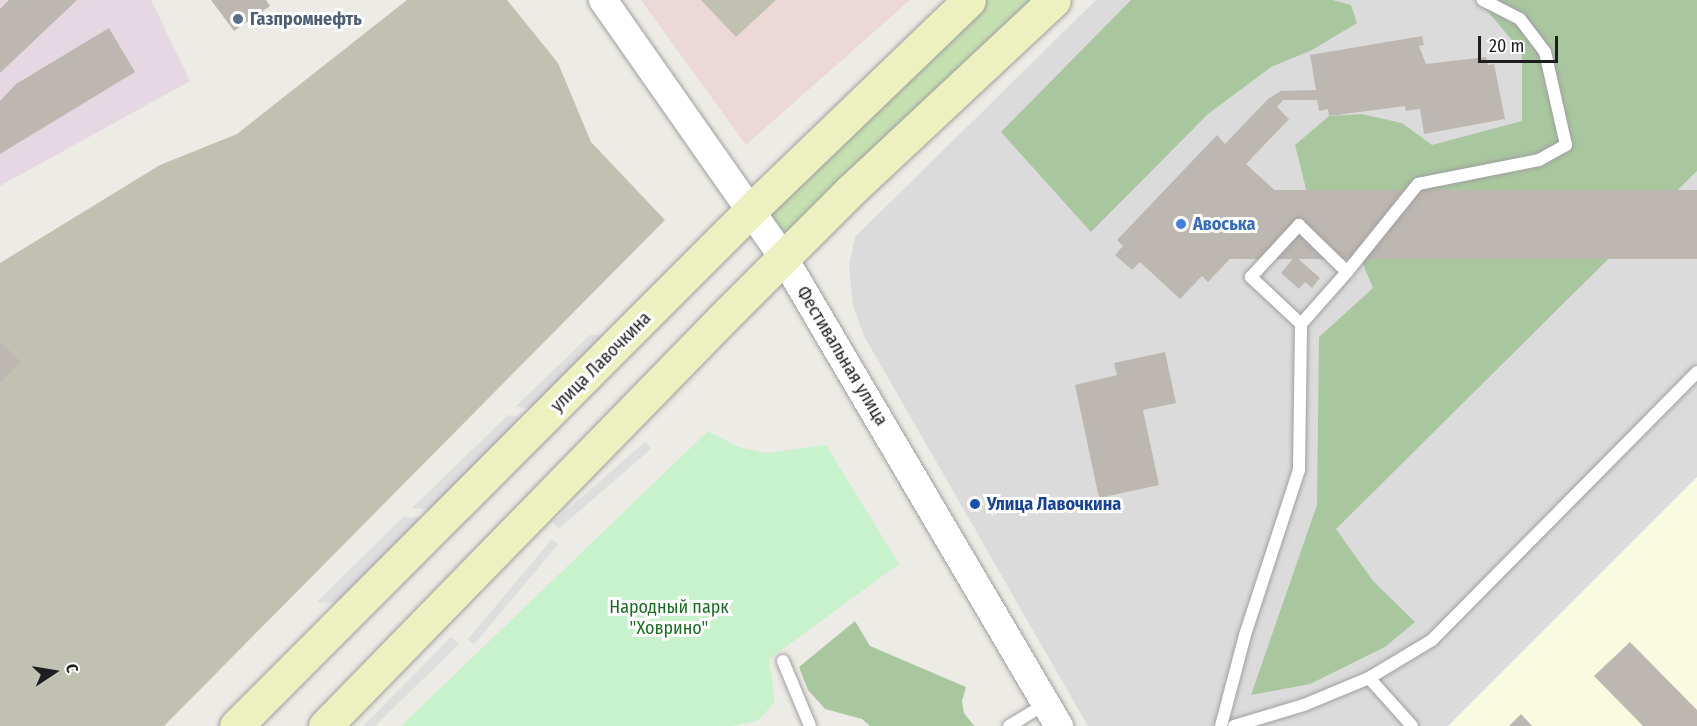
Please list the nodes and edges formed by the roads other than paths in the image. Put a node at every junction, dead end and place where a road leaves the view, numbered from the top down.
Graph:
1 (603, 0) edge
2 (969, 0) edge
3 (1054, 0) edge
4 (1483, 0) edge
5 (752, 209) junction
6 (785, 260) junction
7 (1347, 272) junction
8 (1301, 324) junction
9 (1697, 372) edge
10 (783, 661) dead end
11 (1369, 678) junction
12 (1053, 715) edge
13 (236, 726) edge
14 (326, 726) edge
15 (810, 726) edge
16 (1009, 726) edge
17 (1221, 726) edge
18 (1234, 726) edge
19 (1412, 726) edge

1 - 5 street, Фестивальная улица
2 - 5 main road, улица Лавочкина
3 - 6 main road
4 - 7 lane
5 - 6 street, Фестивальная улица
5 - 13 main road, улица Лавочкина
6 - 12 street, Фестивальная улица
6 - 14 main road
7 - 8 lane
7 - 8 lane
8 - 17 lane
9 - 11 lane
10 - 15 lane
11 - 18 lane
11 - 19 lane
12 - 16 lane

